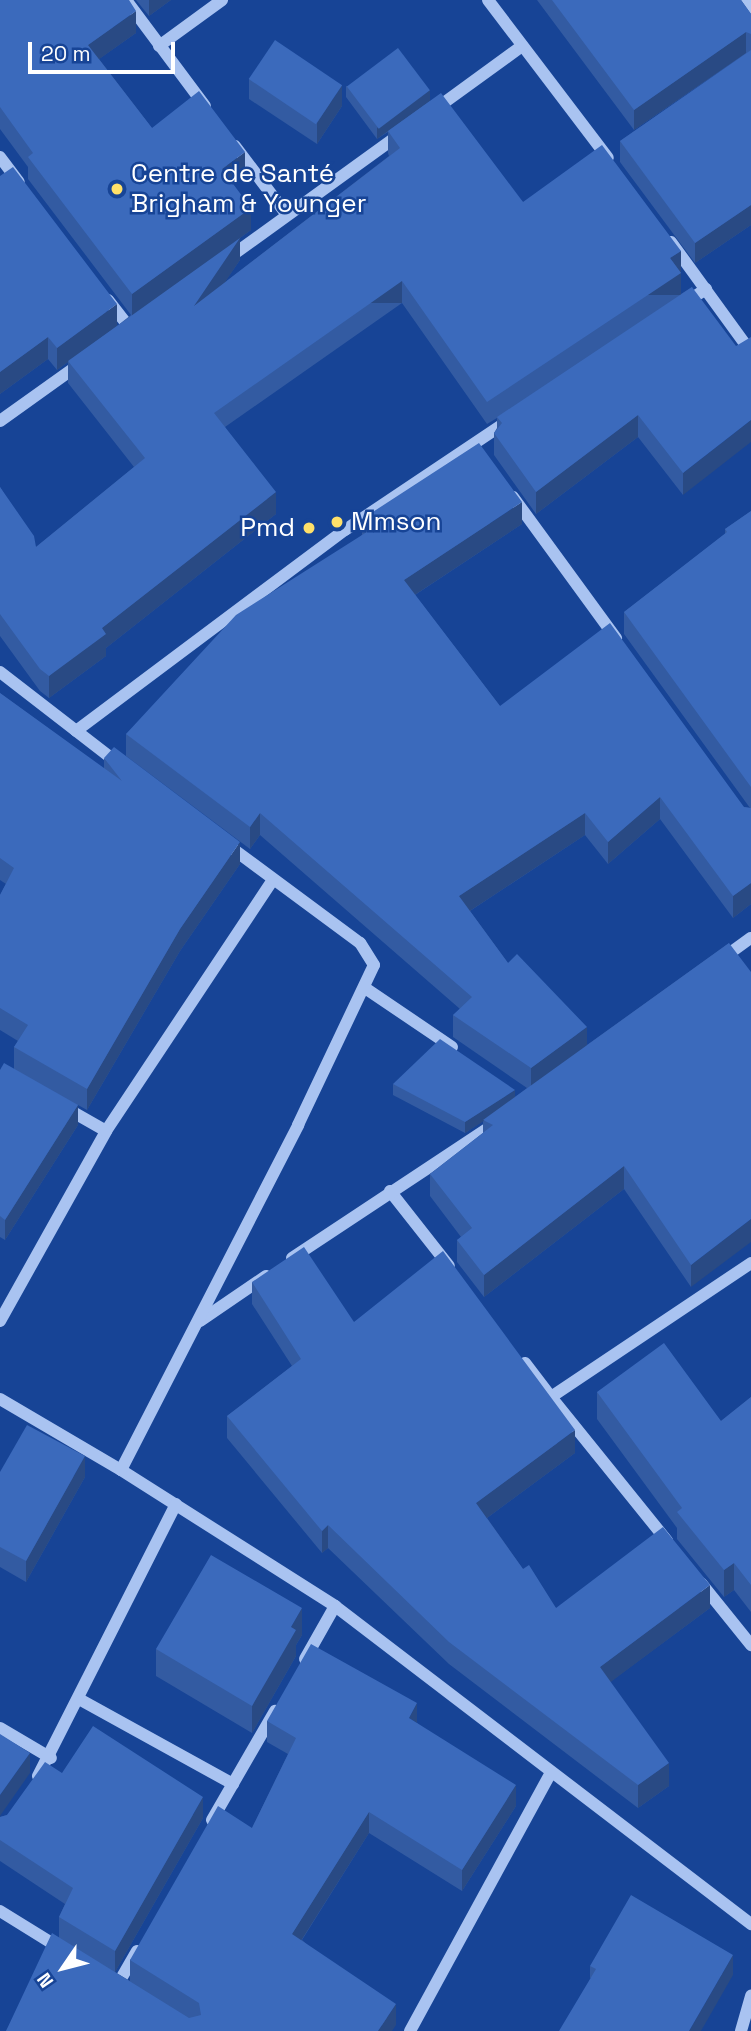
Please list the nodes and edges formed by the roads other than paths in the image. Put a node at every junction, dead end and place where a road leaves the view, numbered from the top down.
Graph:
1 (126, 0) edge
2 (222, 0) edge
3 (488, 0) edge
4 (745, 0) edge
5 (751, 8) edge
6 (159, 46) junction
7 (522, 46) junction
8 (421, 119) edge
9 (410, 127) edge
10 (0, 158) edge
11 (615, 160) edge
12 (24, 189) edge
13 (287, 215) junction
14 (665, 235) edge
15 (220, 264) edge
16 (97, 285) edge
17 (706, 289) junction
18 (671, 312) edge
19 (141, 320) edge
20 (97, 351) edge
21 (751, 352) edge
22 (520, 412) edge
23 (0, 421) edge
24 (474, 443) junction
25 (482, 454) edge
26 (506, 488) edge
27 (629, 656) edge
28 (0, 672) edge
29 (76, 731) junction
30 (131, 773) edge
31 (218, 839) edge
32 (273, 880) junction
33 (751, 938) edge
34 (707, 968) edge
35 (366, 988) junction
36 (465, 1056) edge
37 (47, 1098) edge
38 (508, 1116) edge
39 (106, 1131) junction
40 (390, 1191) junction
41 (751, 1263) edge
42 (455, 1274) edge
43 (0, 1321) edge
44 (197, 1323) junction
45 (512, 1347) edge
46 (551, 1397) junction
47 (0, 1399) edge
48 (121, 1469) junction
49 (176, 1504) junction
50 (673, 1548) edge
51 (690, 1570) edge
52 (335, 1606) junction
53 (751, 1645) edge
54 (294, 1677) edge
55 (79, 1699) junction
56 (281, 1701) edge
57 (0, 1728) edge
58 (51, 1758) junction
59 (550, 1774) junction
60 (233, 1784) junction
61 (29, 1789) edge
62 (206, 1831) edge
63 (0, 1911) edge
64 (751, 1924) edge
65 (145, 1937) edge
66 (71, 1955) edge
67 (106, 1977) edge
68 (751, 1996) edge
69 (410, 2031) edge
70 (741, 2031) edge

1 - 6 street
2 - 6 street
3 - 7 street
4 - 5 street
6 - 13 street
7 - 8 street
7 - 11 street
9 - 13 street
10 - 12 street
13 - 15 street
14 - 17 street
16 - 19 street
17 - 18 street
17 - 21 street
20 - 23 street
22 - 24 street
24 - 25 street
24 - 29 street
26 - 27 street
28 - 29 street
29 - 30 street
31 - 32 street
32 - 35 street
32 - 39 street
33 - 34 street
35 - 36 street
35 - 44 street
37 - 39 street
38 - 40 street
39 - 43 street
40 - 42 street
40 - 44 street
41 - 46 street
44 - 48 street
45 - 46 street
46 - 50 street
47 - 48 street
48 - 49 street
49 - 52 street
49 - 55 street
51 - 53 street
52 - 54 street
52 - 59 street
55 - 58 street
55 - 60 street
56 - 60 street
57 - 58 street
58 - 61 street
59 - 64 street
59 - 69 street
60 - 62 street
63 - 66 street
65 - 67 street
68 - 70 street

